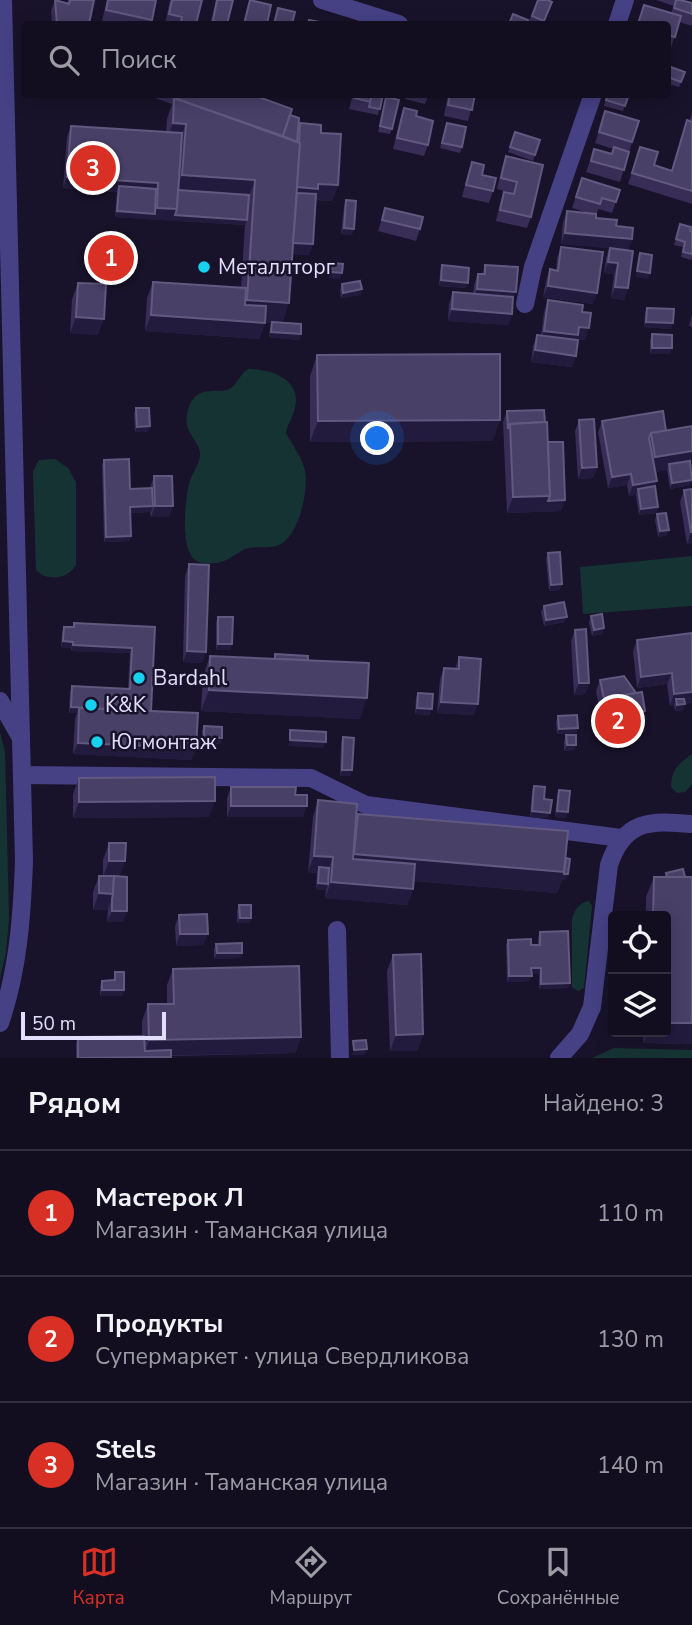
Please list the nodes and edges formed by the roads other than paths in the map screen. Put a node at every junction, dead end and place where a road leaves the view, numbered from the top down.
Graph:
1 (3, 0) edge
2 (322, 0) edge
3 (625, 0) edge
4 (389, 21) edge
5 (618, 21) edge
6 (592, 98) edge
7 (525, 304) dead end
8 (0, 701) edge
9 (22, 740) junction
10 (23, 775) junction
11 (692, 824) edge
12 (621, 838) junction
13 (337, 930) dead end
14 (0, 1023) edge
15 (340, 1058) edge
16 (559, 1058) edge

1 - 9 street
2 - 4 street
3 - 5 street
6 - 7 street
8 - 9 street
9 - 10 street
10 - 12 street
10 - 14 street
11 - 12 street
12 - 16 street
13 - 15 street

